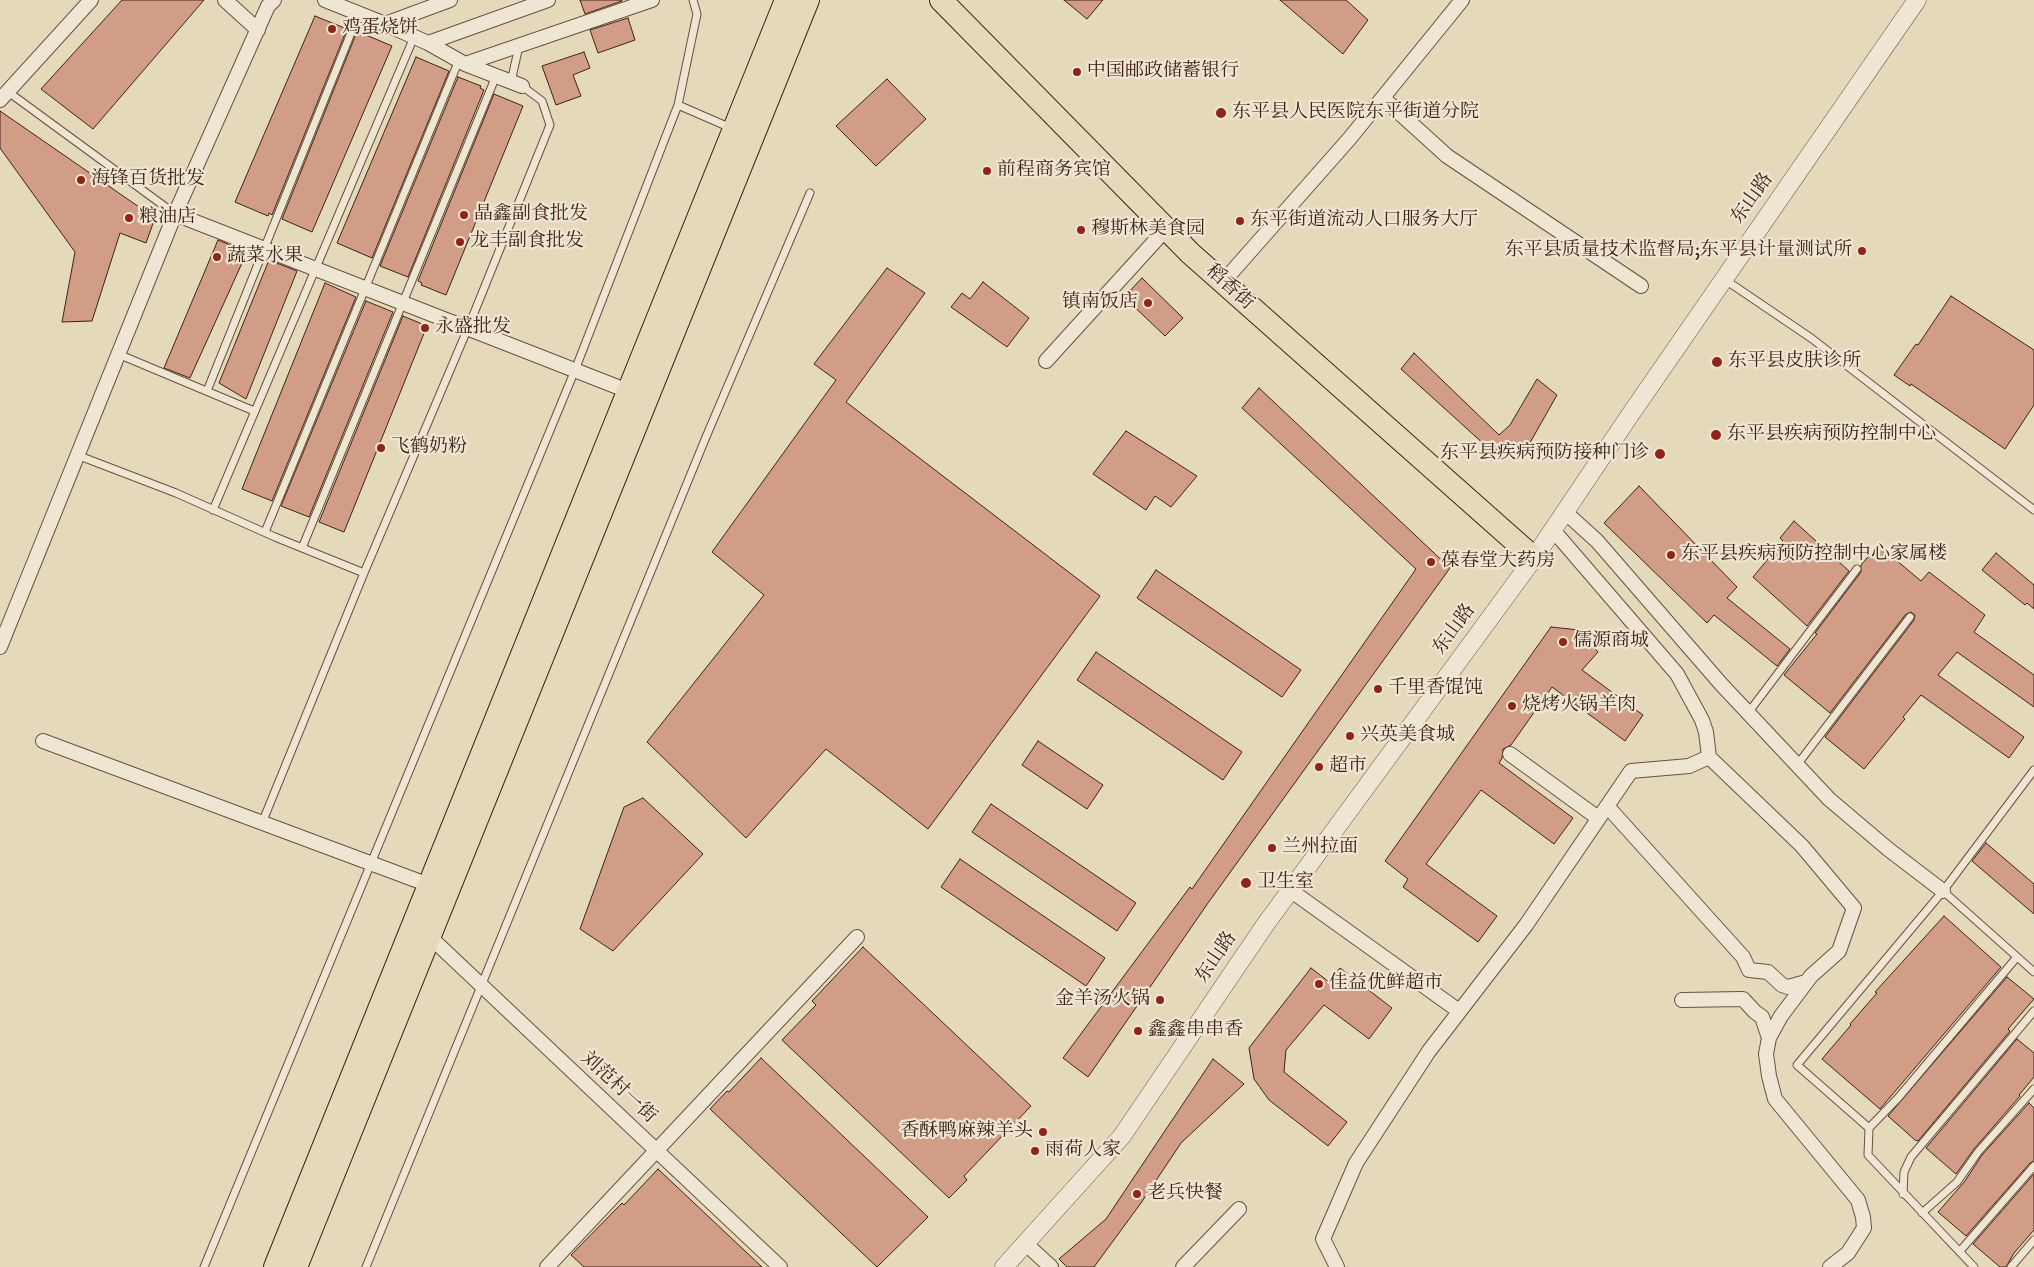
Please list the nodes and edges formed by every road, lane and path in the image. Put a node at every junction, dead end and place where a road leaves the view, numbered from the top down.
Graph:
1 (91, 0) edge
2 (224, 0) edge
3 (274, 0) edge
4 (325, 0) edge
5 (450, 0) edge
6 (548, 0) edge
7 (652, 0) edge
8 (693, 0) edge
9 (786, 0) edge
10 (808, 0) edge
11 (941, 0) edge
12 (1462, 0) edge
13 (1917, 0) edge
14 (359, 13) junction
15 (385, 24) junction
16 (258, 30) junction
17 (414, 37) junction
18 (428, 43) junction
19 (520, 45) junction
20 (462, 62) junction
21 (496, 76) junction
22 (516, 84) junction
23 (4, 96) edge
24 (1383, 98) junction
25 (678, 105) junction
26 (734, 129) junction
27 (810, 193) dead end
28 (175, 214) junction
29 (1166, 228) junction
30 (263, 248) junction
31 (316, 269) junction
32 (1724, 278) junction
33 (1223, 282) junction
34 (1641, 286) dead end
35 (365, 288) junction
36 (403, 303) junction
37 (468, 328) junction
38 (118, 354) junction
39 (1046, 361) dead end
40 (575, 370) junction
41 (207, 391) junction
42 (628, 391) junction
43 (254, 411) junction
44 (78, 455) junction
45 (213, 510) junction
46 (2034, 510) edge
47 (1565, 512) junction
48 (1553, 530) junction
49 (265, 532) junction
50 (302, 548) junction
51 (1534, 558) junction
52 (1857, 569) dead end
53 (364, 573) junction
54 (1910, 617) dead end
55 (0, 647) edge
56 (1748, 713) junction
57 (43, 741) dead end
58 (1510, 754) dead end
59 (1709, 757) junction
60 (1797, 765) junction
61 (2034, 770) edge
62 (1607, 806) junction
63 (1598, 818) junction
64 (262, 823) junction
65 (370, 864) junction
66 (429, 885) junction
67 (1290, 890) junction
68 (1944, 891) junction
69 (429, 936) junction
70 (857, 937) dead end
71 (2017, 957) junction
72 (2034, 972) edge
73 (1806, 982) junction
74 (480, 984) junction
75 (1682, 1000) dead end
76 (1458, 1011) junction
77 (2034, 1011) edge
78 (1769, 1038) junction
79 (2034, 1089) edge
80 (1869, 1128) junction
81 (657, 1150) junction
82 (2034, 1166) edge
83 (1903, 1194) junction
84 (1239, 1209) dead end
85 (1922, 1213) junction
86 (2034, 1240) edge
87 (1026, 1244) junction
88 (1960, 1251) junction
89 (204, 1267) edge
90 (275, 1267) edge
91 (296, 1267) edge
92 (366, 1267) edge
93 (547, 1267) edge
94 (780, 1267) edge
95 (1004, 1267) edge
96 (1051, 1267) edge
97 (1183, 1267) edge
98 (1337, 1267) edge
99 (1830, 1267) edge
100 (1974, 1267) edge
101 (2011, 1267) edge

1 - 23 street
2 - 16 street
3 - 16 street
4 - 14 street
5 - 15 street
6 - 18 street
7 - 19 street
8 - 25 lane
9 - 26 main road
10 - 69 main road
11 - 29 main road, 稻香街
12 - 24 street
13 - 32 street, 东山路
14 - 15 street
14 - 30 lane
15 - 17 street
16 - 28 street
17 - 18 street
17 - 31 lane
18 - 20 street
19 - 20 street
19 - 22 lane
20 - 21 street
20 - 35 lane
21 - 22 street
21 - 36 lane
22 - 37 lane
23 - 28 lane
24 - 33 street
24 - 34 street
25 - 26 lane
25 - 40 lane
26 - 42 main road
27 - 74 lane
28 - 30 street
28 - 38 street
29 - 33 main road, 稻香街
29 - 39 street
30 - 31 street
30 - 41 lane
31 - 35 street
31 - 43 lane
32 - 46 lane
32 - 47 street, 东山路
33 - 51 main road, 稻香街
35 - 36 street
35 - 49 lane
36 - 37 street
36 - 50 lane
37 - 40 street
37 - 53 lane
38 - 41 lane
38 - 44 street
40 - 42 street
40 - 65 lane
41 - 43 lane
42 - 66 main road
43 - 45 lane
44 - 45 lane
44 - 55 street
45 - 49 lane
47 - 48 street, 东山路
47 - 56 street
48 - 51 street, 东山路
48 - 59 street
49 - 50 lane
50 - 53 lane
51 - 67 street, 东山路
52 - 56 lane
53 - 64 lane
54 - 60 lane
56 - 60 street
57 - 64 street
58 - 63 street
59 - 62 street
59 - 73 street
60 - 68 street
61 - 68 lane
62 - 63 street
62 - 73 street
63 - 76 street
64 - 65 street
65 - 66 street
65 - 89 lane
66 - 90 main road
67 - 76 street
67 - 87 street, 东山路
68 - 71 lane
68 - 80 lane
69 - 74 street, 刘范村一街
69 - 91 main road
70 - 81 street
71 - 72 lane
71 - 80 lane
73 - 78 street
74 - 81 street, 刘范村一街
74 - 92 lane
75 - 78 street
76 - 98 street
77 - 83 lane
78 - 99 street
79 - 85 lane
80 - 83 lane
81 - 93 street
81 - 94 street, 刘范村一街
82 - 88 lane
83 - 85 lane
84 - 97 street
85 - 88 lane
86 - 101 lane
87 - 95 street, 东山路
87 - 96 street
88 - 100 lane

